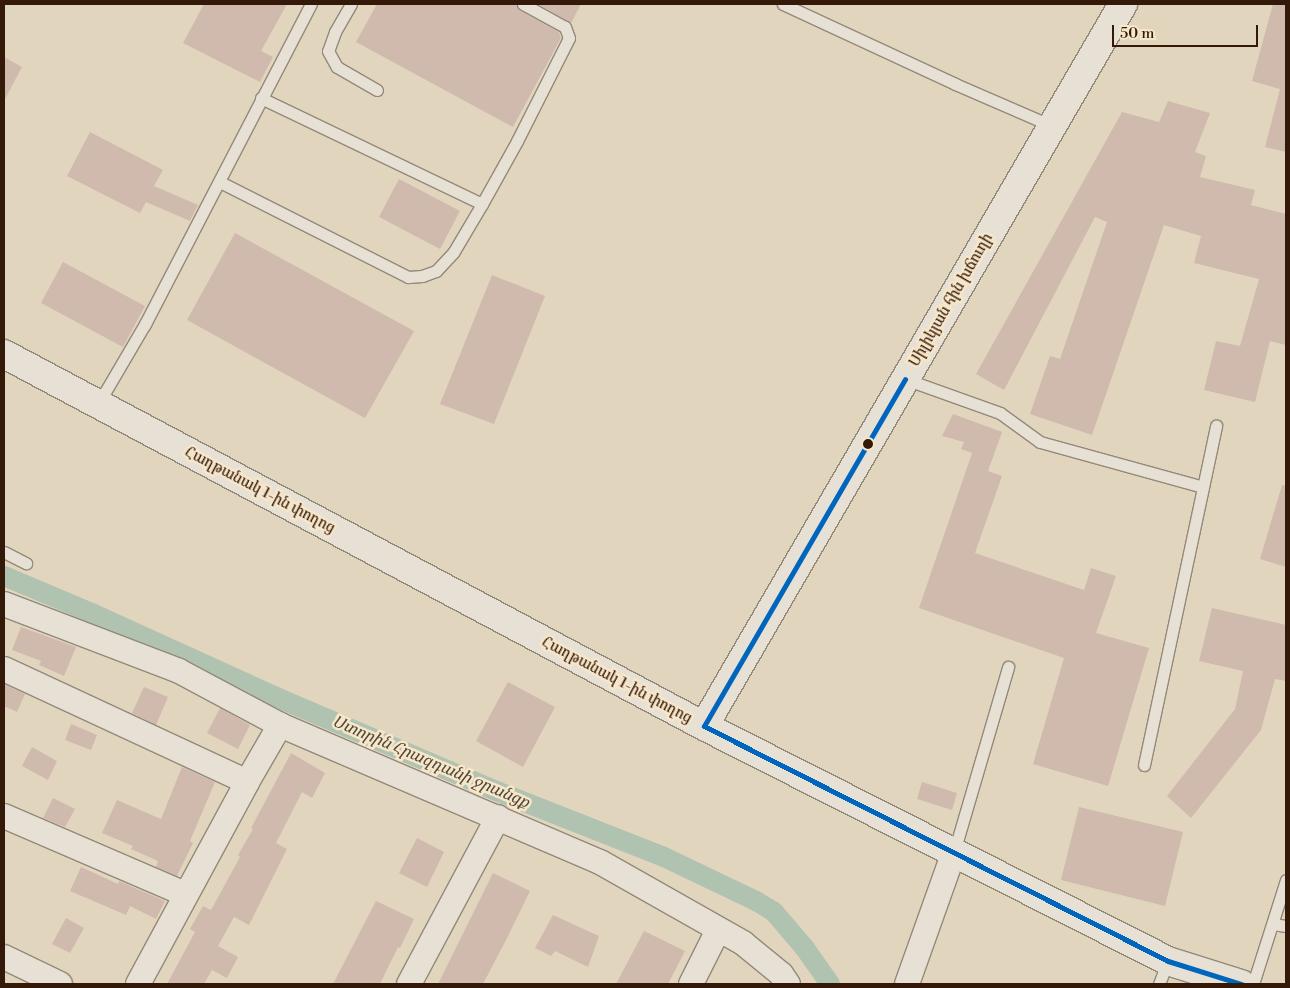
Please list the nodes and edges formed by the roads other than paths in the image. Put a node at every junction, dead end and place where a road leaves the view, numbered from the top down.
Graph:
1 (311, 4) edge
2 (351, 4) edge
3 (523, 4) edge
4 (783, 4) edge
5 (1123, 4) edge
6 (377, 90) dead end
7 (261, 98) junction
8 (1052, 126) junction
9 (220, 182) junction
10 (482, 204) junction
11 (4, 354) edge
12 (905, 379) junction
13 (98, 404) junction
14 (1216, 426) dead end
15 (1202, 487) junction
16 (4, 552) edge
17 (26, 563) dead end
18 (4, 604) edge
19 (1008, 667) dead end
20 (4, 669) edge
21 (280, 725) junction
22 (704, 726) junction
23 (1144, 765) dead end
24 (247, 782) junction
25 (4, 816) edge
26 (498, 816) junction
27 (954, 852) junction
28 (1286, 880) edge
29 (185, 894) junction
30 (1273, 924) junction
31 (1286, 926) edge
32 (718, 930) junction
33 (4, 957) edge
34 (1163, 972) edge
35 (27, 977) edge
36 (60, 984) edge
37 (138, 984) edge
38 (409, 984) edge
39 (691, 984) edge
40 (788, 984) edge
41 (907, 984) edge
42 (1241, 984) edge
43 (1253, 984) edge

1 - 7 lane
2 - 6 lane
3 - 10 lane
4 - 8 lane
5 - 8 main road, Սիլիկյան հին խճուղի
7 - 9 lane
7 - 10 lane
8 - 12 main road, Սիլիկյան հին խճուղի
9 - 10 lane
9 - 13 lane
11 - 13 main road, Հաղթանակ 1-ին փողոց
12 - 15 lane
12 - 22 main road, Սիլիկյան հին խճուղի
13 - 22 main road, Հաղթանակ 1-ին փողոց
14 - 15 lane
15 - 23 lane
16 - 17 lane
18 - 21 street
19 - 27 lane
20 - 24 street
21 - 24 street
21 - 26 street
22 - 27 main road, Հաղթանակ 1-ին փողոց
24 - 29 street
25 - 29 street
26 - 32 street
26 - 38 street
27 - 34 main road, Հաղթանակ 1-ին փողոց
27 - 41 street
28 - 30 lane
29 - 37 street
30 - 31 lane
30 - 43 lane
32 - 39 street
32 - 40 street
33 - 35 street
34 - 42 main road, Հաղթանակ 1-ին փողոց
35 - 36 street

